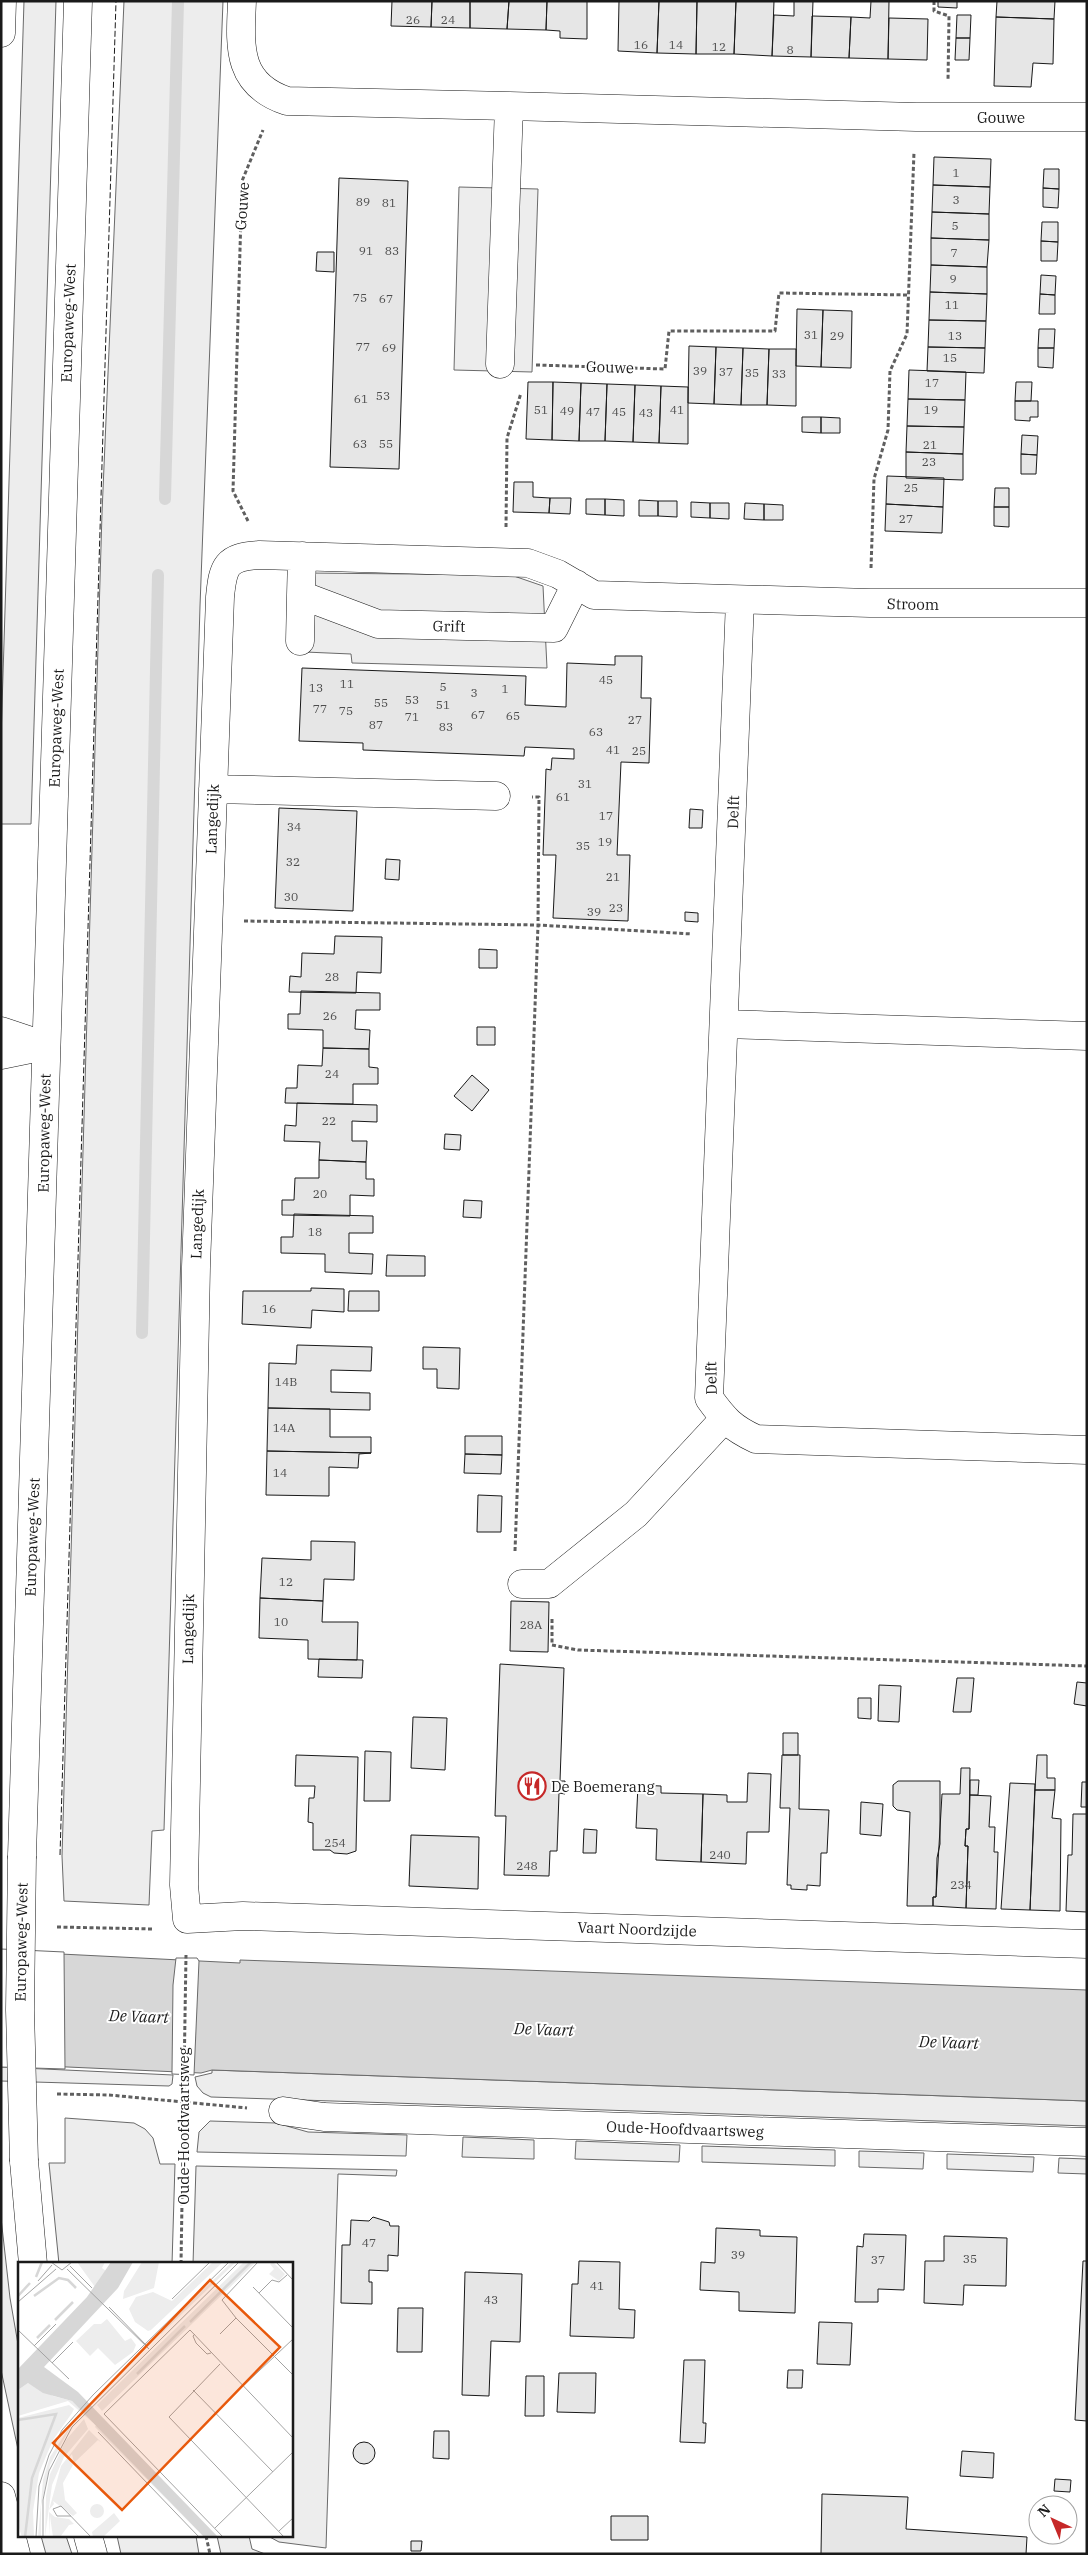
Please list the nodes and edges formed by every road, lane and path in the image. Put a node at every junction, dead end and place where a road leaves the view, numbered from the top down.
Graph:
1 (2, 1) edge
2 (78, 1) edge
3 (242, 1) edge
4 (934, 1) edge
5 (1, 33) edge
6 (276, 97) junction
7 (508, 106) junction
8 (916, 116) junction
9 (947, 117) junction
10 (1087, 117) edge
11 (909, 295) junction
12 (511, 364) junction
13 (259, 555) junction
14 (302, 556) junction
15 (504, 562) junction
16 (576, 584) junction
17 (301, 595) junction
18 (740, 600) junction
19 (1087, 603) edge
20 (870, 604) junction
21 (300, 641) dead end
22 (213, 789) junction
23 (496, 796) joint
24 (208, 920) junction
25 (538, 925) junction
26 (728, 936) junction
27 (725, 1024) junction
28 (1, 1031) edge
29 (1087, 1036) edge
30 (46, 1046) junction
31 (1, 1055) edge
32 (724, 1420) junction
33 (1087, 1450) edge
34 (522, 1584) joint
35 (549, 1584) junction
36 (1087, 1666) edge
37 (187, 1919) junction
38 (51, 1927) dead end
39 (1087, 1944) edge
40 (186, 1958) dead end
41 (87, 2095) dead end
42 (182, 2103) junction
43 (283, 2111) joint
44 (1087, 2142) edge
45 (33, 2262) edge
46 (181, 2262) edge
47 (1, 2496) edge
48 (89, 2538) edge
49 (206, 2538) edge
50 (16, 2554) edge
51 (93, 2554) edge
52 (210, 2554) edge

1 - 5 street
2 - 30 street, Europaweg-West
3 - 6 street, Gouwe
4 - 9 path
6 - 7 street, Gouwe
6 - 13 path, Gouwe
7 - 8 street, Gouwe
7 - 12 street
8 - 9 street, Gouwe
8 - 11 path
9 - 10 street, Gouwe
11 - 12 path, Gouwe
11 - 20 path
12 - 15 path
13 - 14 street
13 - 22 street, Langedijk
14 - 15 street
14 - 17 street
15 - 16 street
16 - 17 street, Grift
16 - 18 street
17 - 21 street
18 - 20 street, Stroom
18 - 26 street, Delft
19 - 20 street, Stroom
22 - 23 street
22 - 24 street, Langedijk
23 - 25 path
24 - 25 path
24 - 37 street, Langedijk
25 - 26 path
25 - 34 path
26 - 27 street, Delft
27 - 29 street
27 - 32 street, Delft
28 - 30 street
30 - 31 street
30 - 45 street, Europaweg-West, bridge
32 - 33 street, Delft
32 - 35 street
34 - 35 street
35 - 36 path
37 - 38 path
37 - 39 street, Vaart Noordzijde
40 - 42 path, Oude-Hoofdvaartsweg
41 - 42 path
42 - 43 path
42 - 46 path, Oude-Hoofdvaartsweg
43 - 44 street, Oude-Hoofdvaartsweg
47 - 50 street
48 - 51 street
49 - 52 path

